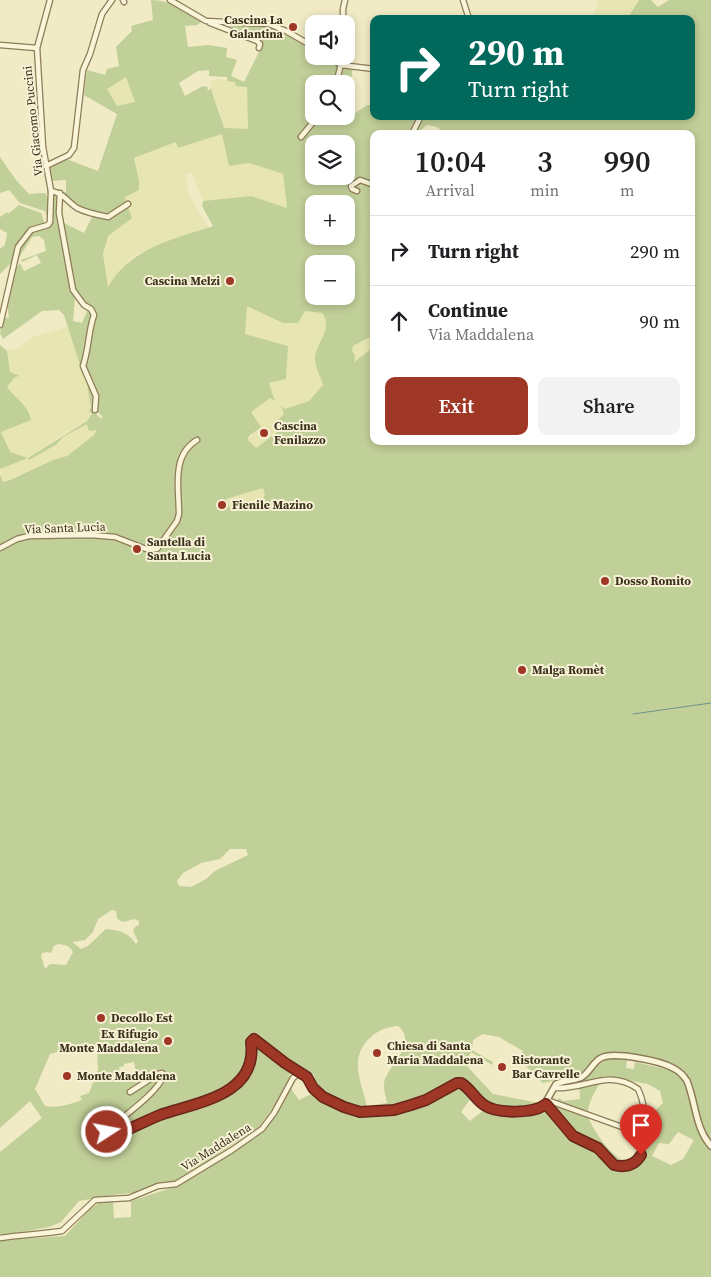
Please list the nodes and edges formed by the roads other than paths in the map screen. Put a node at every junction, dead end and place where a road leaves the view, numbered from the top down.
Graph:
1 (50, 0) edge
2 (112, 0) edge
3 (170, 0) edge
4 (345, 0) edge
5 (463, 0) edge
6 (343, 15) edge
7 (468, 15) edge
8 (206, 21) junction
9 (305, 42) edge
10 (0, 45) edge
11 (37, 48) junction
12 (258, 48) dead end
13 (341, 65) joint
14 (370, 69) edge
15 (338, 75) edge
16 (311, 125) edge
17 (301, 137) dead end
18 (46, 166) junction
19 (370, 184) edge
20 (51, 192) junction
21 (357, 192) dead end
22 (60, 193) junction
23 (128, 204) dead end
24 (0, 325) edge
25 (96, 410) dead end
26 (197, 440) dead end
27 (0, 548) edge
28 (301, 1072) junction
29 (554, 1088) junction
30 (130, 1092) dead end
31 (547, 1102) junction
32 (622, 1127) dead end
33 (711, 1146) edge
34 (0, 1238) edge

1 - 11 street, Via Giacomo Puccini
2 - 18 street
3 - 8 street
4 - 6 street
5 - 7 street
8 - 9 street
8 - 12 street
10 - 11 street, Via Giacomo Puccini
11 - 18 street, Via Giacomo Puccini
13 - 14 street
13 - 15 street
16 - 17 street
18 - 20 street, Via Giacomo Puccini
19 - 21 street
20 - 22 street, Via Giacomo Puccini
20 - 24 street, Via Giacomo Puccini
22 - 23 street
22 - 25 street
26 - 27 street, Via Santa Lucia
28 - 30 street
28 - 31 street
28 - 34 street, Via Maddalena
29 - 31 street
29 - 31 street
29 - 33 street
31 - 32 street

